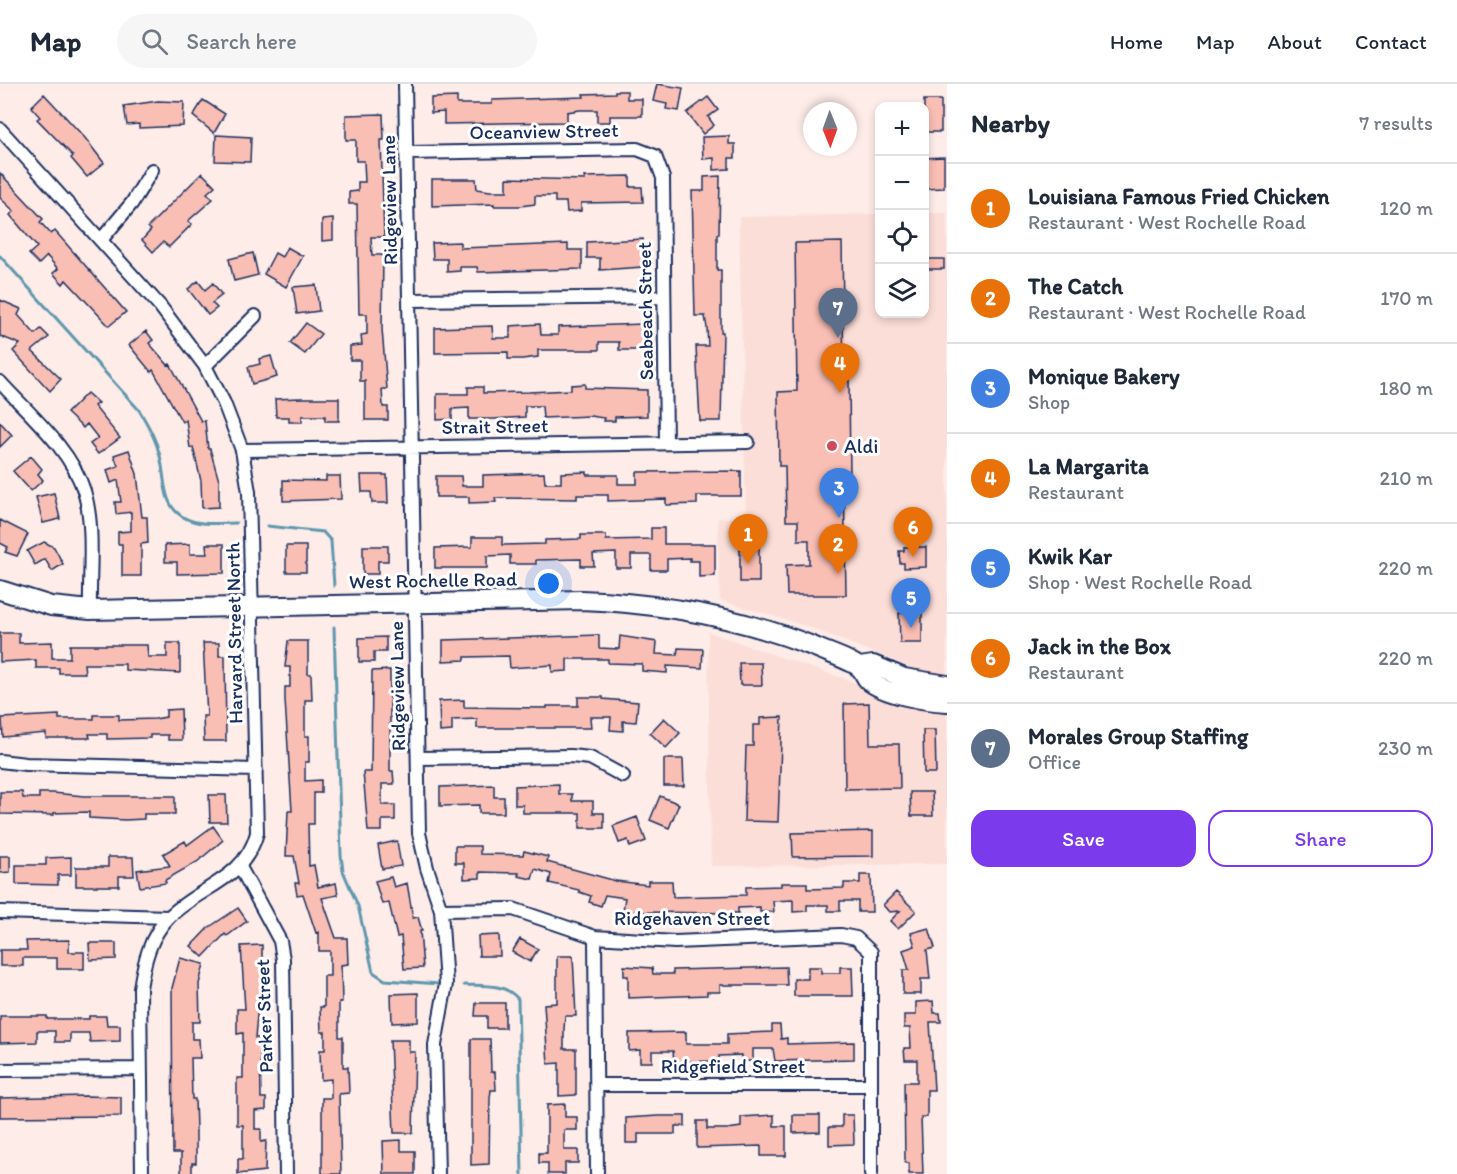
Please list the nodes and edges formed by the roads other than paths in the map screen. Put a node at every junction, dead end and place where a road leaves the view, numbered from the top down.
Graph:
1 (405, 84) edge
2 (0, 129) edge
3 (408, 153) junction
4 (152, 170) dead end
5 (663, 178) joint
6 (101, 240) junction
7 (664, 297) junction
8 (411, 300) junction
9 (255, 316) dead end
10 (204, 366) junction
11 (0, 382) edge
12 (748, 442) dead end
13 (666, 443) junction
14 (414, 447) junction
15 (242, 450) junction
16 (0, 591) edge
17 (416, 603) junction
18 (252, 607) junction
19 (90, 610) junction
20 (860, 667) junction
21 (947, 685) edge
22 (947, 702) edge
23 (418, 758) junction
24 (0, 761) edge
25 (256, 770) junction
26 (624, 776) dead end
27 (240, 867) junction
28 (441, 910) junction
29 (0, 912) edge
30 (169, 917) junction
31 (595, 937) junction
32 (0, 1070) edge
33 (140, 1070) junction
34 (597, 1085) junction
35 (870, 1085) junction
36 (142, 1174) edge
37 (286, 1174) edge
38 (438, 1174) edge
39 (597, 1174) edge
40 (871, 1174) edge

1 - 3 street, Ridgeview Lane
2 - 6 street, Harvard Street North
3 - 5 street, Oceanview Street
3 - 8 street, Ridgeview Lane
4 - 6 street
5 - 7 street, Seabeach Street
6 - 10 street, Harvard Street North
7 - 8 street
7 - 13 street, Seabeach Street
8 - 14 street, Ridgeview Lane
9 - 10 street
10 - 15 street, Harvard Street North
11 - 19 street
12 - 13 street, Strait Street
13 - 14 street, Strait Street
14 - 15 street, Strait Street
14 - 17 street, Ridgeview Lane
15 - 18 street, Harvard Street North
16 - 19 street, West Rochelle Road
17 - 18 street, West Rochelle Road
17 - 20 street, West Rochelle Road
17 - 23 street, Ridgeview Lane
18 - 19 street, West Rochelle Road
18 - 25 street, Harvard Street North
20 - 21 street, West Rochelle Road
20 - 22 street, West Rochelle Road
23 - 26 street
23 - 28 street, Ridgeview Lane
24 - 25 street
25 - 27 street, Harvard Street North
27 - 30 street, Harvard Street North
27 - 37 street, Parker Street
28 - 31 street, Ridgehaven Street
28 - 38 street, Ridgeview Lane
29 - 30 street
30 - 33 street, Harvard Street North
31 - 34 street
31 - 35 street, Ridgehaven Street
32 - 33 street
33 - 36 street, Harvard Street North
34 - 35 street, Ridgefield Street
34 - 39 street
35 - 40 street

